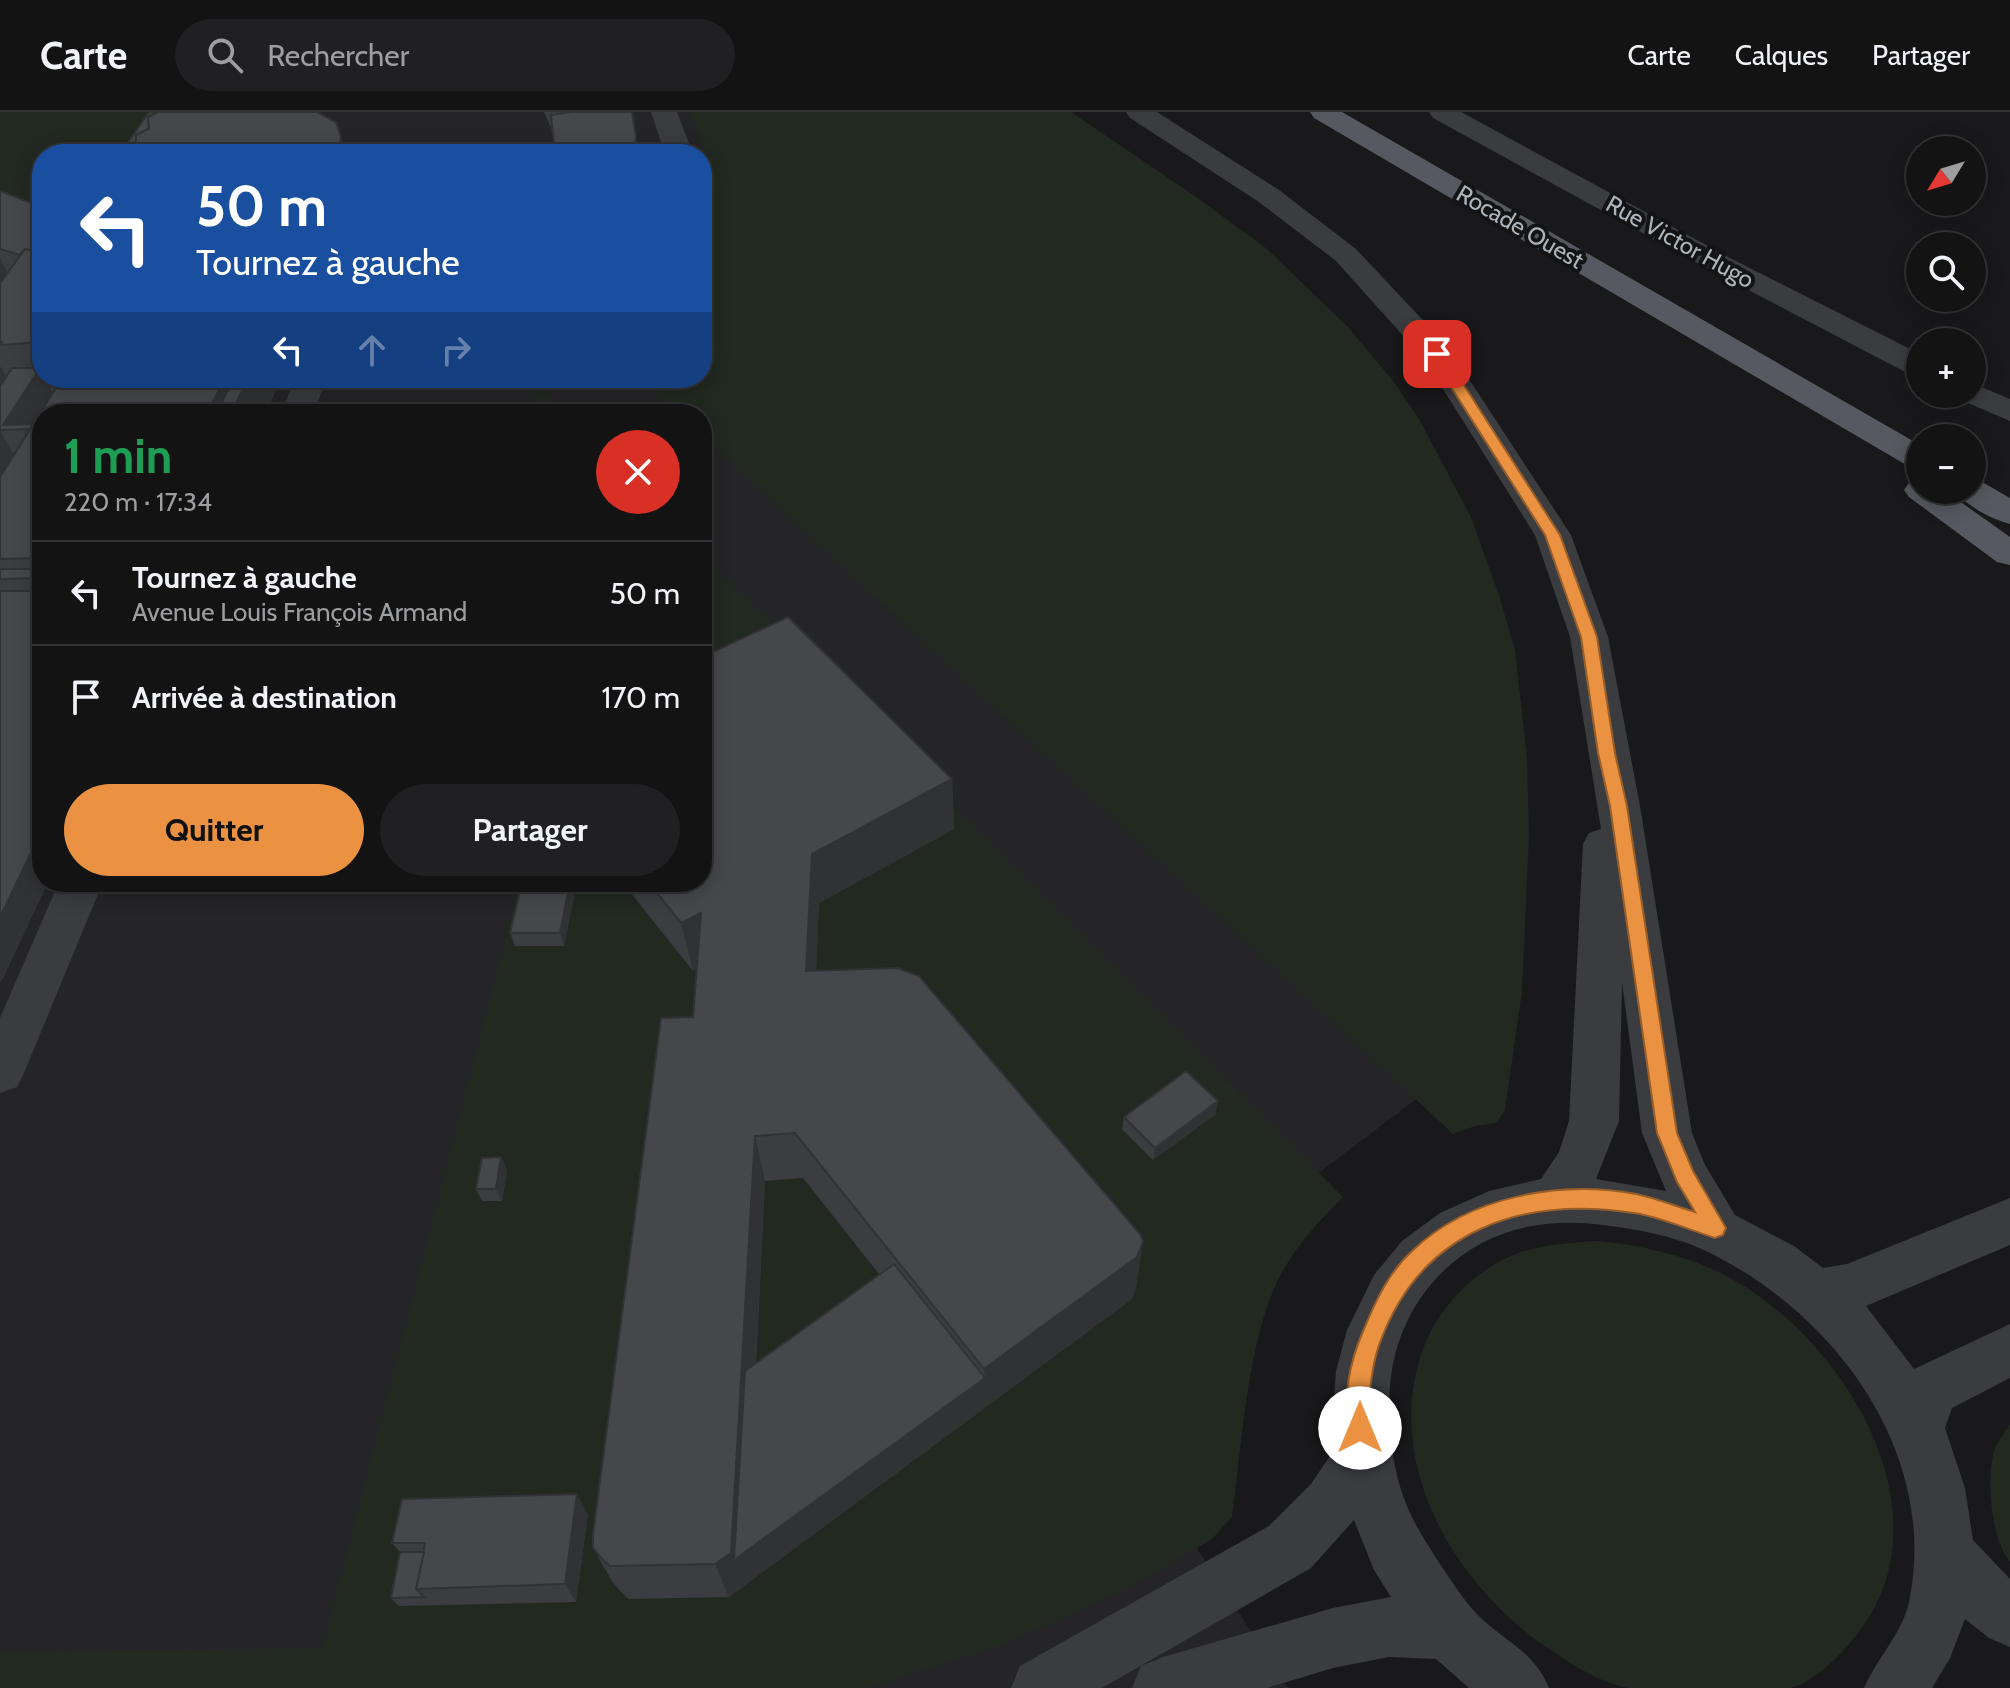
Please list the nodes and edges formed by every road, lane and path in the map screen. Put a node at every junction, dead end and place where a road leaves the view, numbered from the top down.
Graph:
1 (664, 112) edge
2 (1139, 112) edge
3 (1323, 112) edge
4 (1442, 112) edge
5 (675, 144) edge
6 (1717, 342) junction
7 (1906, 360) edge
8 (1986, 400) edge
9 (2010, 411) edge
10 (1906, 451) edge
11 (1906, 479) edge
12 (1986, 498) edge
13 (1940, 504) edge
14 (2010, 513) edge
15 (2010, 554) edge
16 (1607, 753) junction
17 (77, 892) edge
18 (5, 1053) edge
19 (1557, 1199) junction
20 (2010, 1221) edge
21 (1715, 1228) junction
22 (1817, 1293) junction
23 (2010, 1350) edge
24 (1917, 1427) junction
25 (1363, 1457) junction
26 (1945, 1554) junction
27 (2010, 1617) edge
28 (1449, 1629) junction
29 (1042, 1688) edge
30 (1163, 1688) edge
31 (1518, 1688) edge
32 (1895, 1688) edge

1 - 5 street
2 - 16 street
3 - 6 main road, Rocade Ouest
4 - 7 street, Rue Victor Hugo
6 - 10 main road, Rocade Ouest
6 - 11 main road, Rocade Ouest
8 - 9 street
12 - 14 main road
13 - 15 main road, Rocade Ouest
16 - 19 street
16 - 21 street
17 - 18 street
19 - 21 street
19 - 25 street
20 - 22 street
21 - 22 street
22 - 24 street
23 - 24 street
24 - 26 street
25 - 28 street
25 - 29 street
26 - 27 street
26 - 32 street
28 - 30 street
28 - 31 street

